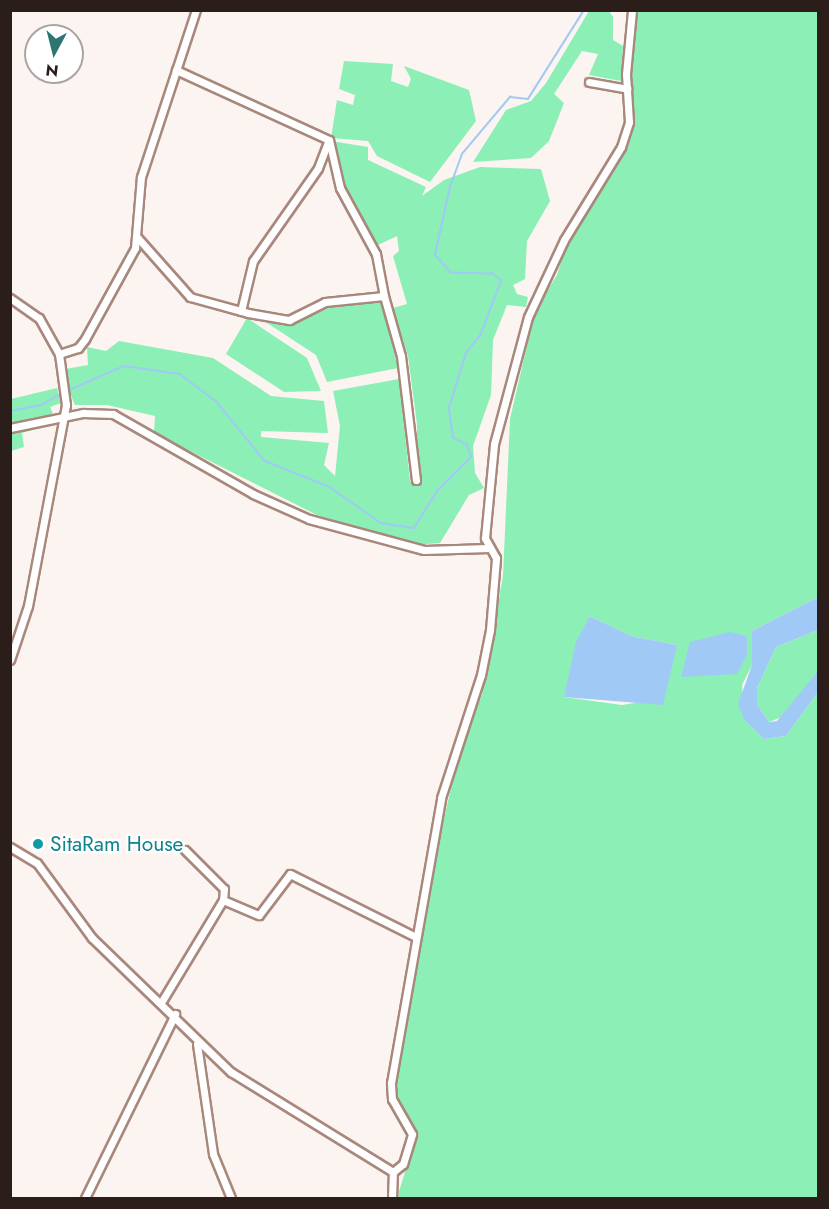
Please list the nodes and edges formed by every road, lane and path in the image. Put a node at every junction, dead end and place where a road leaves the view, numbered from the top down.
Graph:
1 (196, 10) edge
2 (632, 10) edge
3 (176, 70) junction
4 (589, 82) dead end
5 (627, 90) junction
6 (328, 140) junction
7 (137, 237) junction
8 (384, 296) junction
9 (10, 298) edge
10 (241, 311) junction
11 (59, 354) junction
12 (64, 416) junction
13 (10, 428) edge
14 (416, 480) dead end
15 (489, 548) junction
16 (10, 660) edge
17 (10, 847) edge
18 (185, 849) dead end
19 (224, 900) junction
20 (416, 937) junction
21 (162, 1001) junction
22 (175, 1014) junction
23 (197, 1044) junction
24 (393, 1172) junction
25 (85, 1198) edge
26 (231, 1198) edge
27 (392, 1198) edge

1 - 3 street
2 - 5 street
3 - 6 street
3 - 7 street
4 - 5 street
5 - 15 street
6 - 8 street
6 - 10 street
7 - 10 street
7 - 11 street
8 - 10 street
8 - 14 street
9 - 11 street
11 - 12 street
12 - 13 street
12 - 15 street
12 - 16 street
15 - 20 street
17 - 21 street
18 - 19 street
19 - 20 street
19 - 21 street
20 - 24 street
21 - 22 street
22 - 23 street
22 - 25 street
23 - 24 street
23 - 26 street
24 - 27 street

